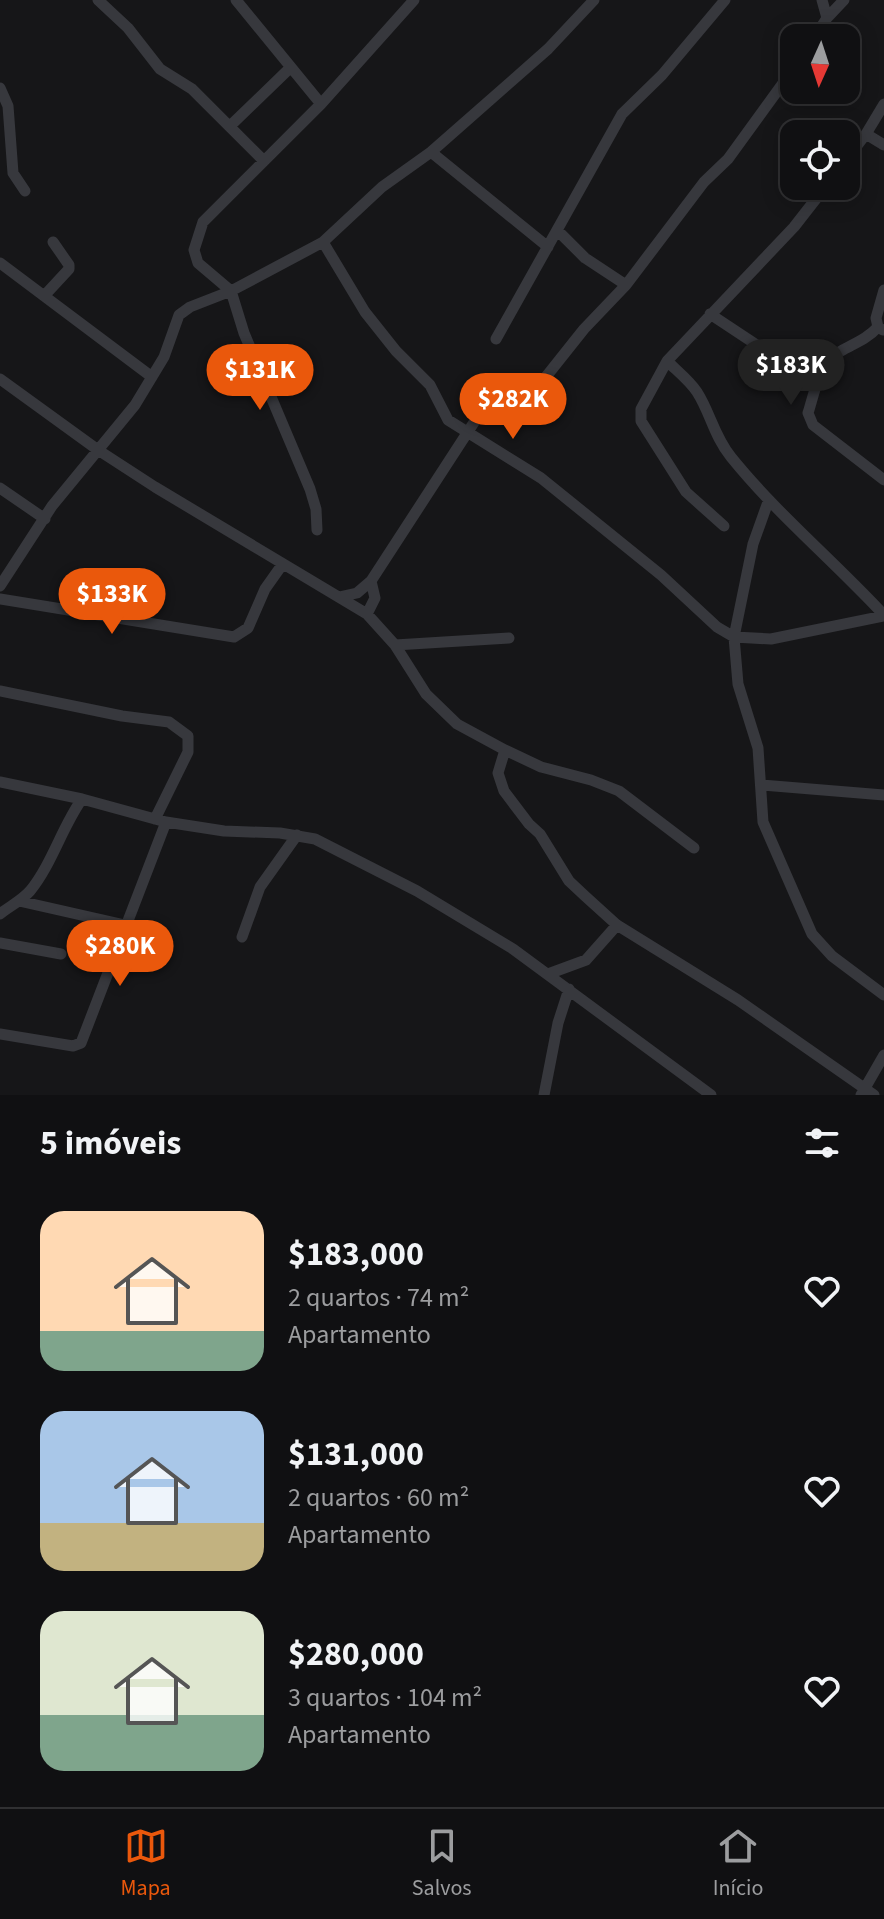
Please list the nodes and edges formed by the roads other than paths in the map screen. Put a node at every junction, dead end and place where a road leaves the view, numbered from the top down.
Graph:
1 (98, 0) edge
2 (236, 0) edge
3 (414, 0) edge
4 (594, 0) edge
5 (725, 0) edge
6 (822, 0) edge
7 (844, 0) edge
8 (827, 18) junction
9 (823, 24) edge
10 (290, 68) junction
11 (780, 87) edge
12 (0, 88) edge
13 (321, 104) junction
14 (884, 104) edge
15 (230, 126) junction
16 (866, 134) junction
17 (860, 142) edge
18 (884, 145) edge
19 (431, 152) junction
20 (263, 160) junction
21 (25, 191) dead end
22 (815, 200) edge
23 (558, 231) junction
24 (53, 242) dead end
25 (323, 242) junction
26 (548, 247) junction
27 (0, 263) edge
28 (626, 285) junction
29 (884, 290) edge
30 (231, 291) junction
31 (44, 296) junction
32 (710, 314) junction
33 (881, 329) edge
34 (496, 339) dead end
35 (667, 361) junction
36 (823, 367) junction
37 (152, 377) junction
38 (0, 379) edge
39 (467, 433) junction
40 (98, 450) junction
41 (884, 480) edge
42 (0, 488) edge
43 (768, 502) junction
44 (45, 519) junction
45 (724, 526) dead end
46 (317, 530) dead end
47 (282, 565) junction
48 (371, 581) junction
49 (0, 586) edge
50 (339, 597) junction
51 (0, 599) edge
52 (367, 614) junction
53 (884, 616) edge
54 (734, 637) junction
55 (509, 638) dead end
56 (395, 645) junction
57 (0, 691) edge
58 (505, 750) junction
59 (0, 782) edge
60 (761, 785) junction
61 (884, 795) edge
62 (82, 799) junction
63 (161, 820) junction
64 (297, 835) junction
65 (694, 848) dead end
66 (19, 901) junction
67 (0, 914) edge
68 (125, 925) junction
69 (617, 925) junction
70 (242, 937) dead end
71 (0, 943) edge
72 (61, 954) dead end
73 (548, 974) junction
74 (569, 989) junction
75 (884, 995) edge
76 (0, 1034) edge
77 (884, 1055) edge
78 (867, 1093) edge
79 (544, 1095) edge
80 (711, 1095) edge

1 - 15 street
2 - 10 street
3 - 13 street
4 - 19 street
5 - 23 street
6 - 8 street
7 - 8 street
8 - 9 street
10 - 13 street
10 - 15 street
11 - 28 street
12 - 21 street
13 - 20 street
14 - 16 street
15 - 20 street
16 - 17 street
16 - 18 street
19 - 25 street
19 - 26 street
20 - 30 street
22 - 32 street
23 - 26 street
23 - 28 street
24 - 31 street
25 - 30 street
25 - 39 street
26 - 34 street
27 - 31 street
28 - 39 street
29 - 33 street
30 - 37 street
30 - 46 street
31 - 37 street
32 - 35 street
32 - 36 street
33 - 36 street
35 - 43 street
35 - 45 street
36 - 41 street
37 - 40 street
38 - 40 street
39 - 48 street
39 - 54 street
40 - 44 street
40 - 47 street
42 - 44 street
43 - 53 street
43 - 54 street
44 - 49 street
47 - 50 street
47 - 51 street
48 - 50 street
48 - 52 street
50 - 52 street
52 - 56 street
53 - 54 street
54 - 60 street
55 - 56 street
56 - 58 street
57 - 63 street
58 - 65 street
58 - 69 street
59 - 62 street
60 - 61 street
60 - 75 street
62 - 63 street
62 - 66 street
63 - 64 street
63 - 68 street
64 - 70 street
64 - 73 street
66 - 67 street
66 - 68 street
68 - 76 street
69 - 73 street
69 - 78 street
71 - 72 street
73 - 74 street
74 - 79 street
74 - 80 street
77 - 78 street

